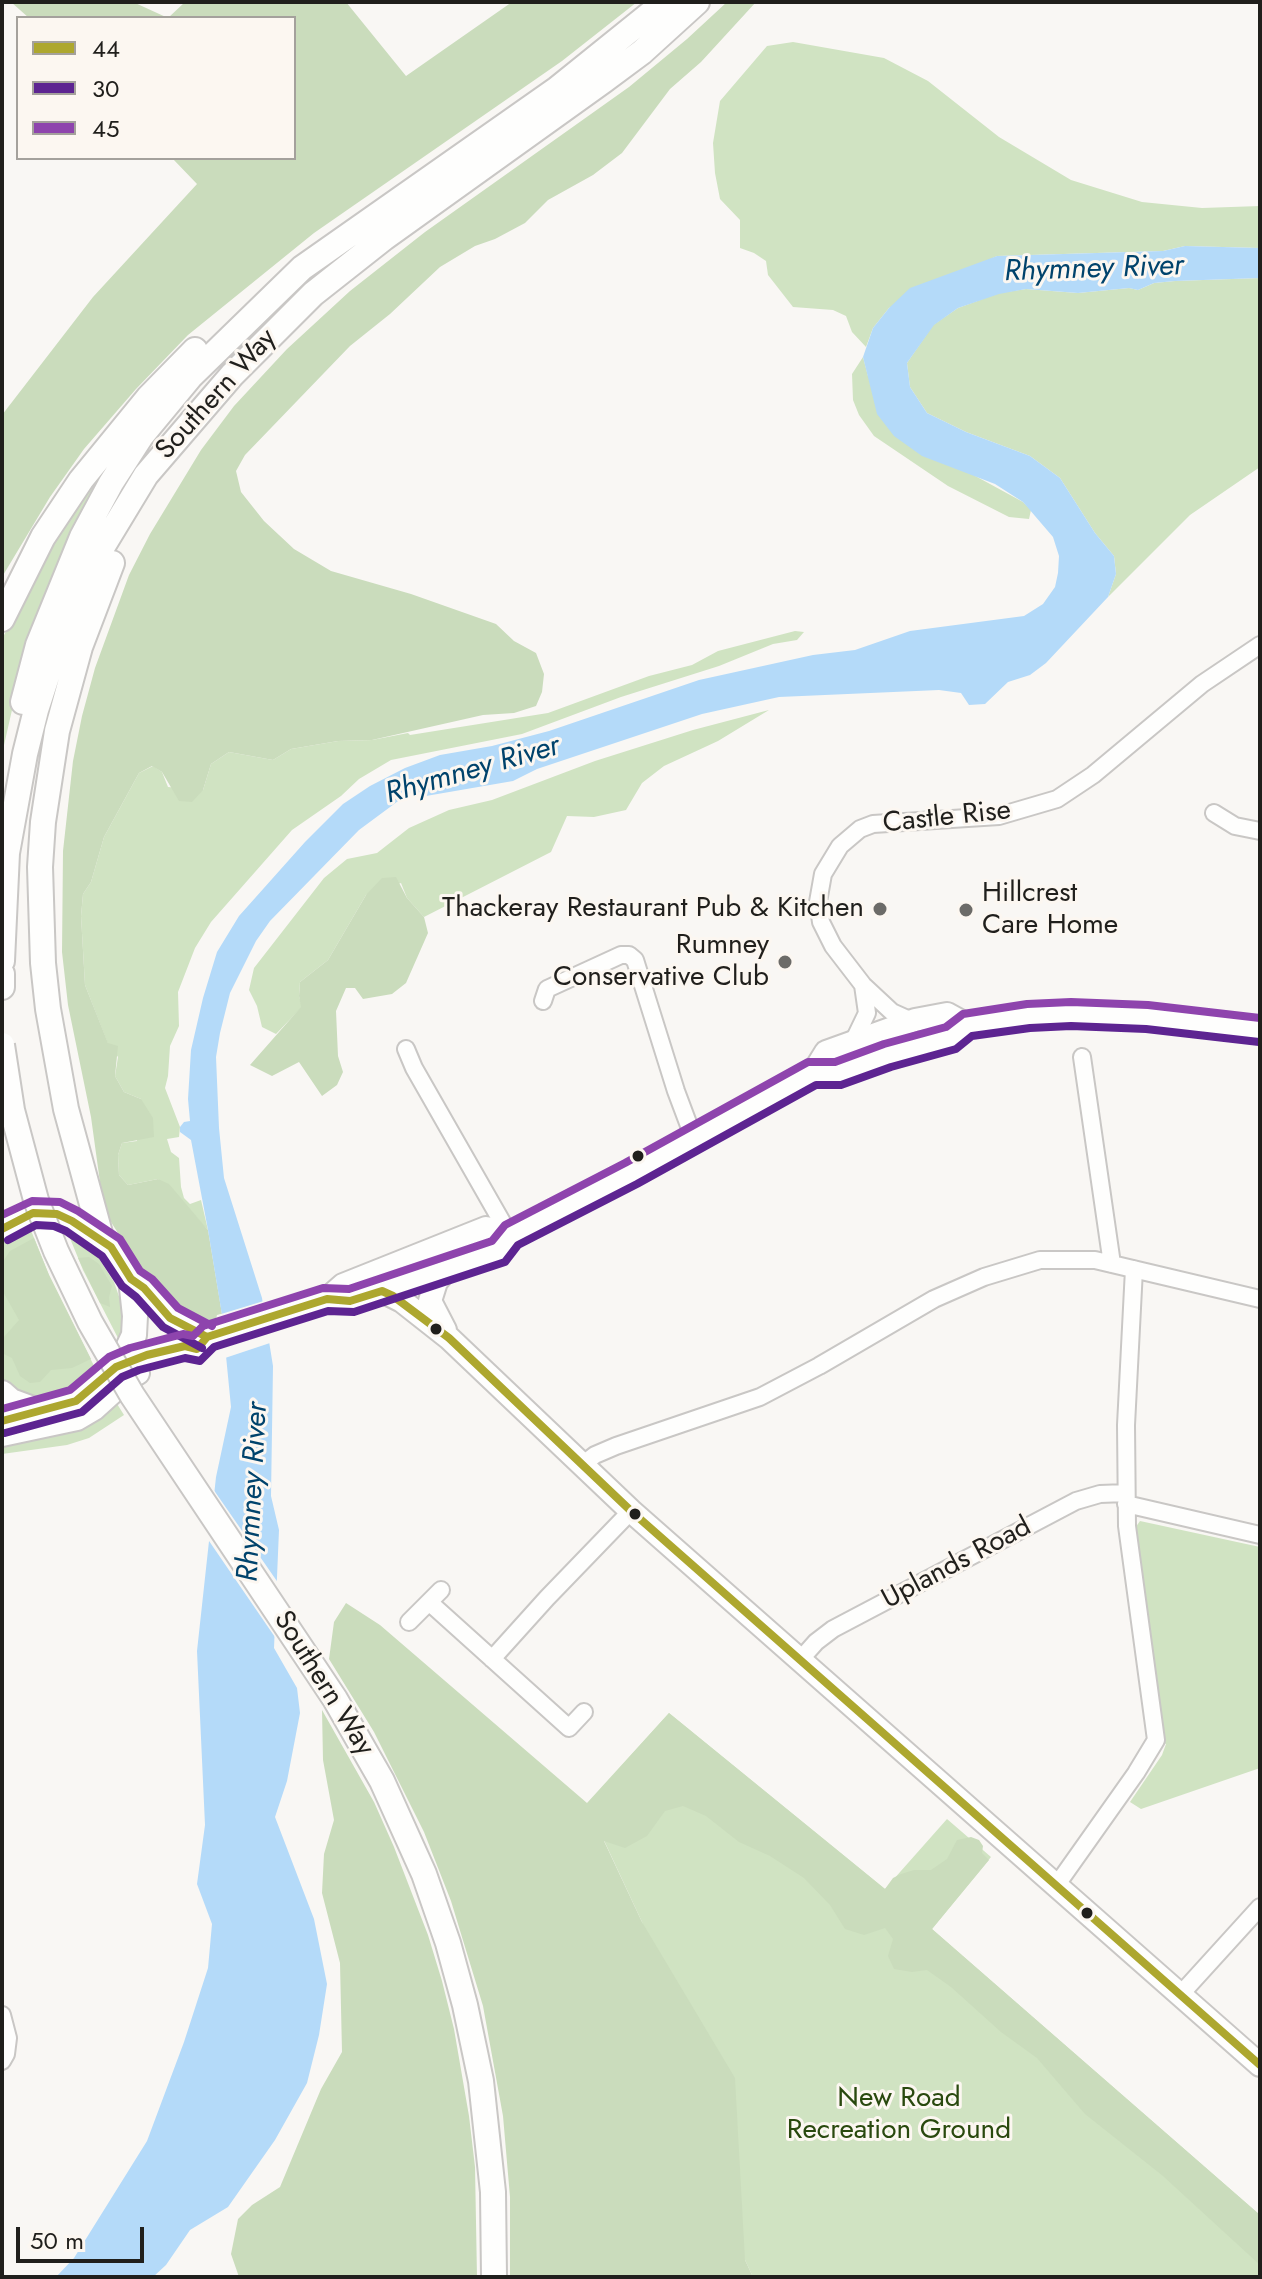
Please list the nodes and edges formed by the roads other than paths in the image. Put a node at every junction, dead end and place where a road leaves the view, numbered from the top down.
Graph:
1 (665, 2) edge
2 (697, 2) edge
3 (302, 268) junction
4 (205, 407) junction
5 (2, 619) edge
6 (1260, 645) edge
7 (2, 798) edge
8 (1214, 813) dead end
9 (1260, 831) edge
10 (2, 961) edge
11 (2, 974) edge
12 (863, 985) junction
13 (2, 987) edge
14 (543, 1001) dead end
15 (912, 1021) junction
16 (967, 1025) junction
17 (1260, 1030) edge
18 (854, 1040) junction
19 (2, 1045) edge
20 (406, 1049) dead end
21 (1082, 1057) dead end
22 (813, 1073) junction
23 (694, 1139) junction
24 (2, 1229) edge
25 (510, 1236) junction
26 (101, 1237) junction
27 (1112, 1264) junction
28 (1134, 1269) junction
29 (446, 1270) junction
30 (131, 1279) junction
31 (382, 1291) junction
32 (327, 1299) junction
33 (1260, 1299) edge
34 (449, 1338) junction
35 (202, 1343) junction
36 (116, 1367) junction
37 (2, 1393) edge
38 (38, 1411) junction
39 (2, 1421) edge
40 (2, 1435) edge
41 (582, 1465) junction
42 (1126, 1498) junction
43 (631, 1511) junction
44 (1260, 1535) edge
45 (409, 1622) dead end
46 (492, 1659) junction
47 (800, 1660) junction
48 (584, 1712) dead end
49 (1056, 1886) junction
50 (1260, 1907) edge
51 (1180, 1995) junction
52 (2, 2015) edge
53 (2, 2061) edge
54 (1260, 2065) edge
55 (494, 2277) edge

1 - 3 main road, Southern Way
2 - 4 main road, Southern Way
3 - 5 main road
3 - 7 main road, Southern Way
4 - 10 main road, Southern Way
4 - 26 main road
6 - 12 street, Castle Rise
8 - 9 street
11 - 13 main road
12 - 15 street, Castle Rise
12 - 18 street
14 - 23 street
15 - 16 main road
15 - 18 main road
16 - 17 main road
16 - 22 main road
18 - 22 main road
19 - 55 main road, Southern Way, bridge
20 - 25 street
21 - 27 street
22 - 23 main road
23 - 25 main road
24 - 26 main road
25 - 29 main road
25 - 32 main road
26 - 30 main road
27 - 28 street
27 - 41 street
28 - 33 street
28 - 42 street
29 - 31 main road
29 - 34 main road
30 - 35 main road
30 - 36 main road
31 - 32 main road
31 - 34 main road
32 - 35 main road
34 - 41 main road
35 - 36 main road
35 - 40 main road
36 - 38 main road
37 - 38 main road
38 - 39 main road
41 - 43 main road
42 - 44 street, Uplands Road
42 - 47 street, Uplands Road
42 - 49 street
43 - 46 street
43 - 47 main road
45 - 46 street
46 - 48 street
47 - 49 main road
49 - 51 main road
50 - 51 street
51 - 54 main road
52 - 53 street

